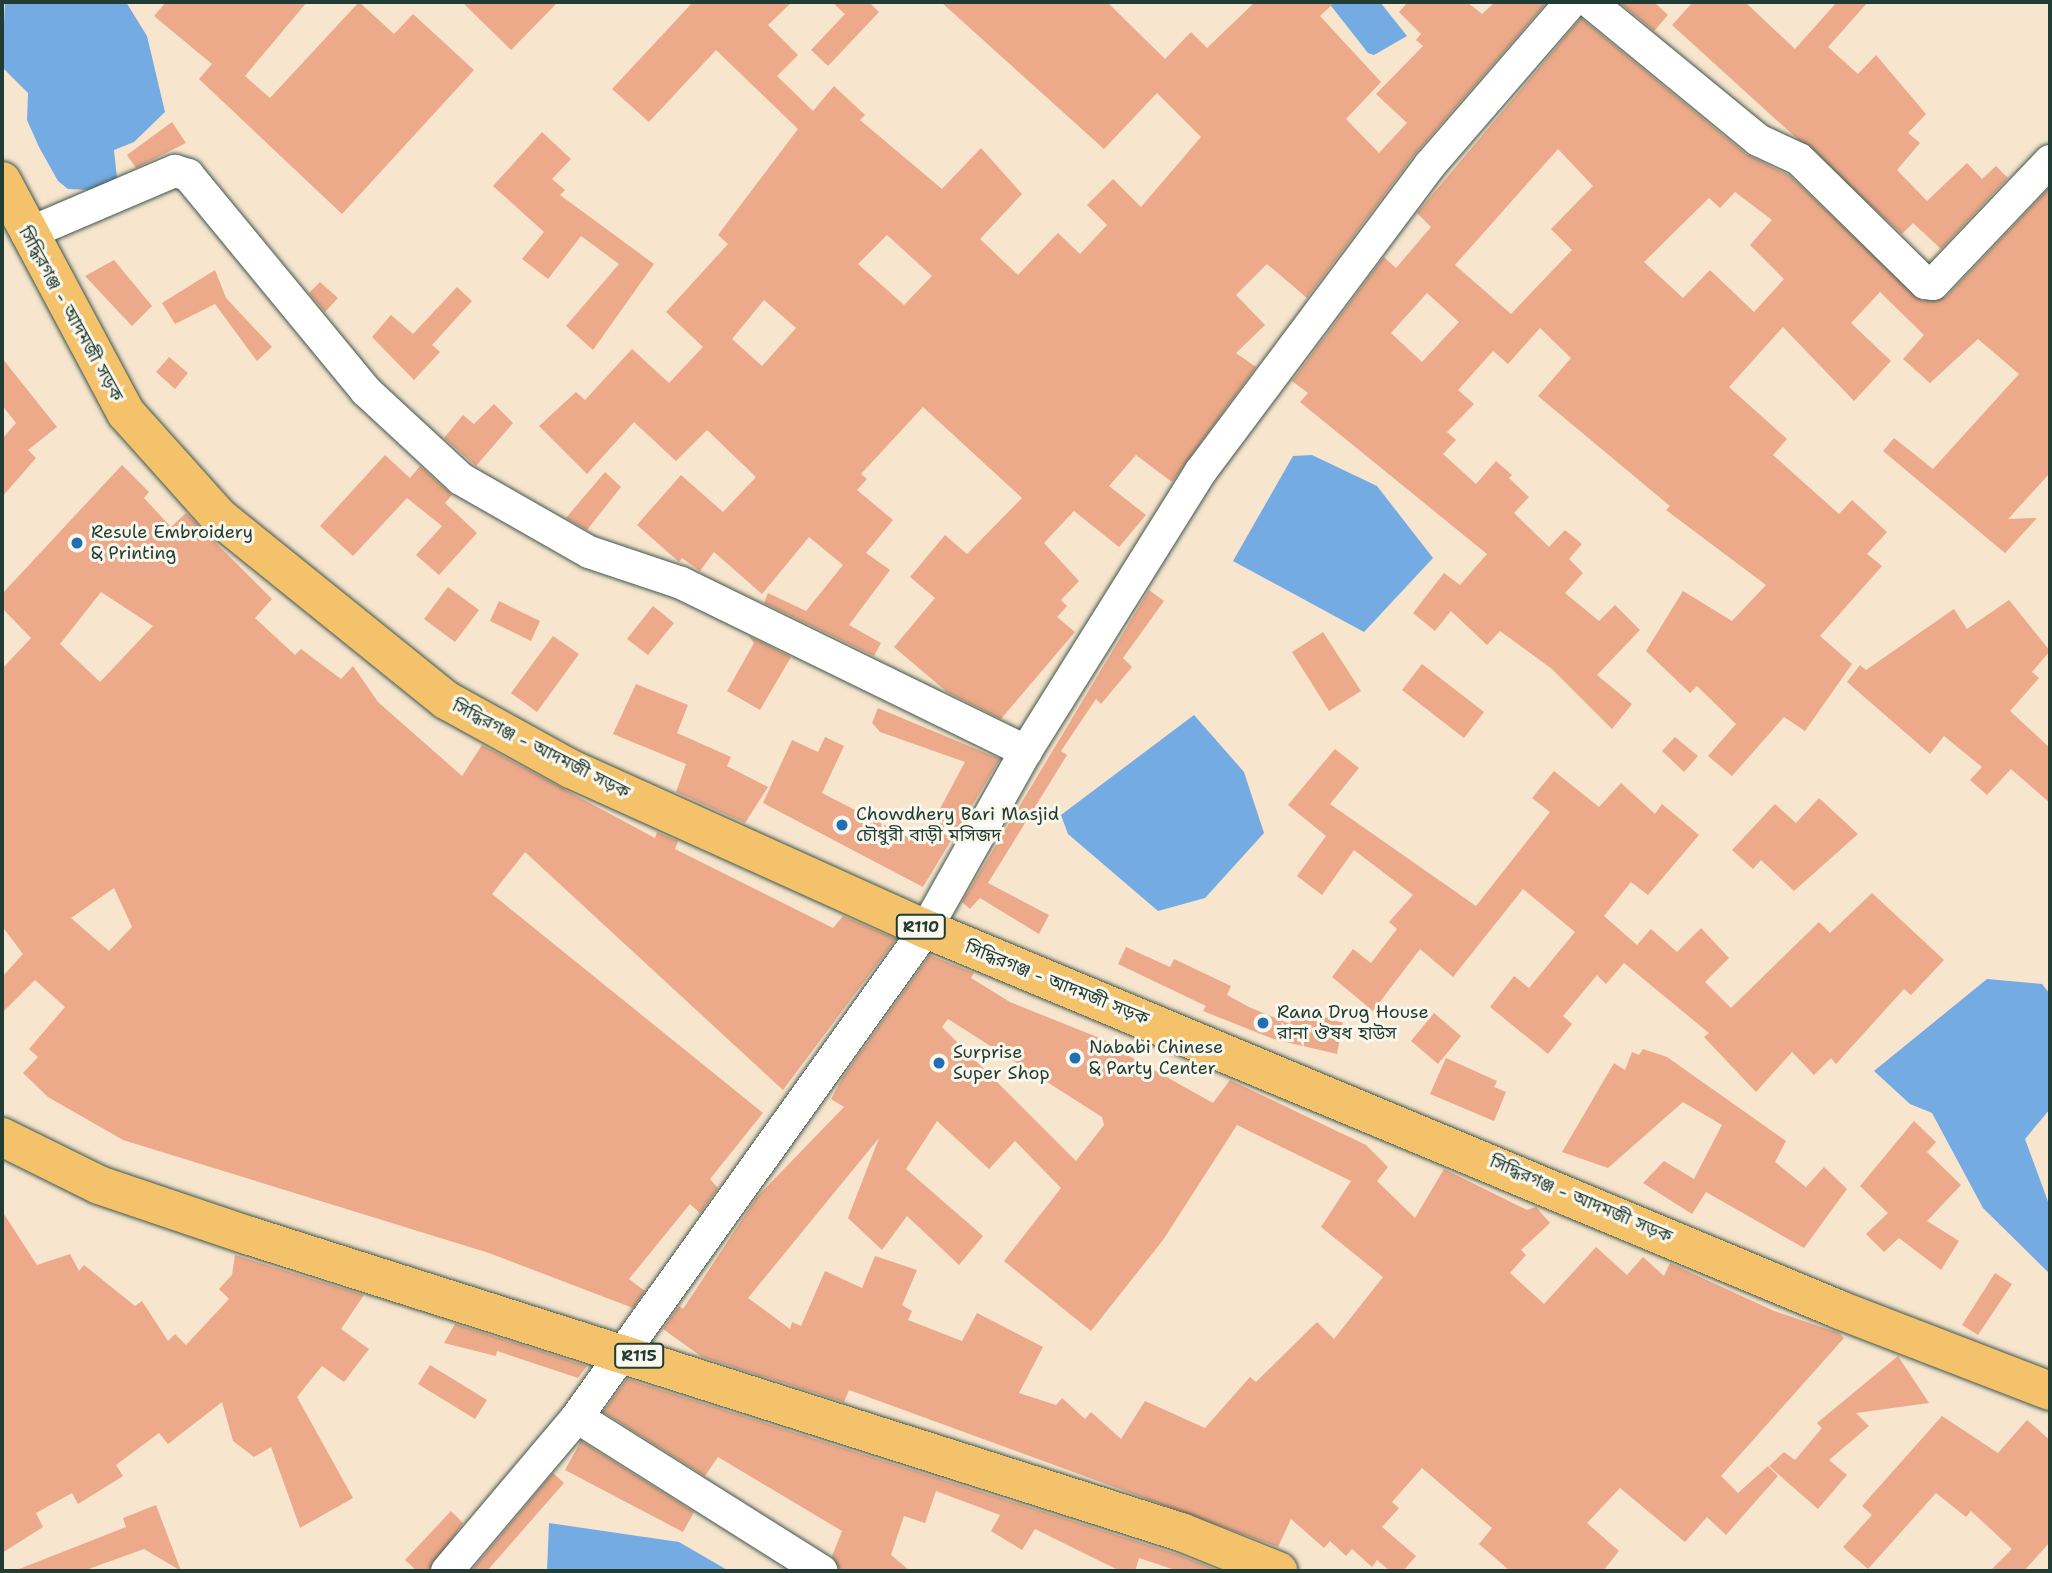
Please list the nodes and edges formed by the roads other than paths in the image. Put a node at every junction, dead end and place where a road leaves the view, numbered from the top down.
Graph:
1 (1571, 2) edge
2 (1590, 2) edge
3 (2050, 161) edge
4 (2, 181) edge
5 (27, 234) junction
6 (1026, 751) junction
7 (926, 929) junction
8 (2, 1137) edge
9 (621, 1350) junction
10 (2050, 1391) edge
11 (577, 1417) junction
12 (447, 1571) edge
13 (822, 1571) edge
14 (1278, 1571) edge

1 - 6 street
2 - 3 street
4 - 5 main road, সিদ্ধিরগঞ্জ - আদমজী সড়ক / R110
5 - 6 street
5 - 7 main road, সিদ্ধিরগঞ্জ - আদমজী সড়ক / R110
6 - 7 street
7 - 9 street
7 - 10 main road, সিদ্ধিরগঞ্জ - আদমজী সড়ক / R110
8 - 9 main road, R115
9 - 11 street
9 - 14 main road, R115
11 - 12 street
11 - 13 street

